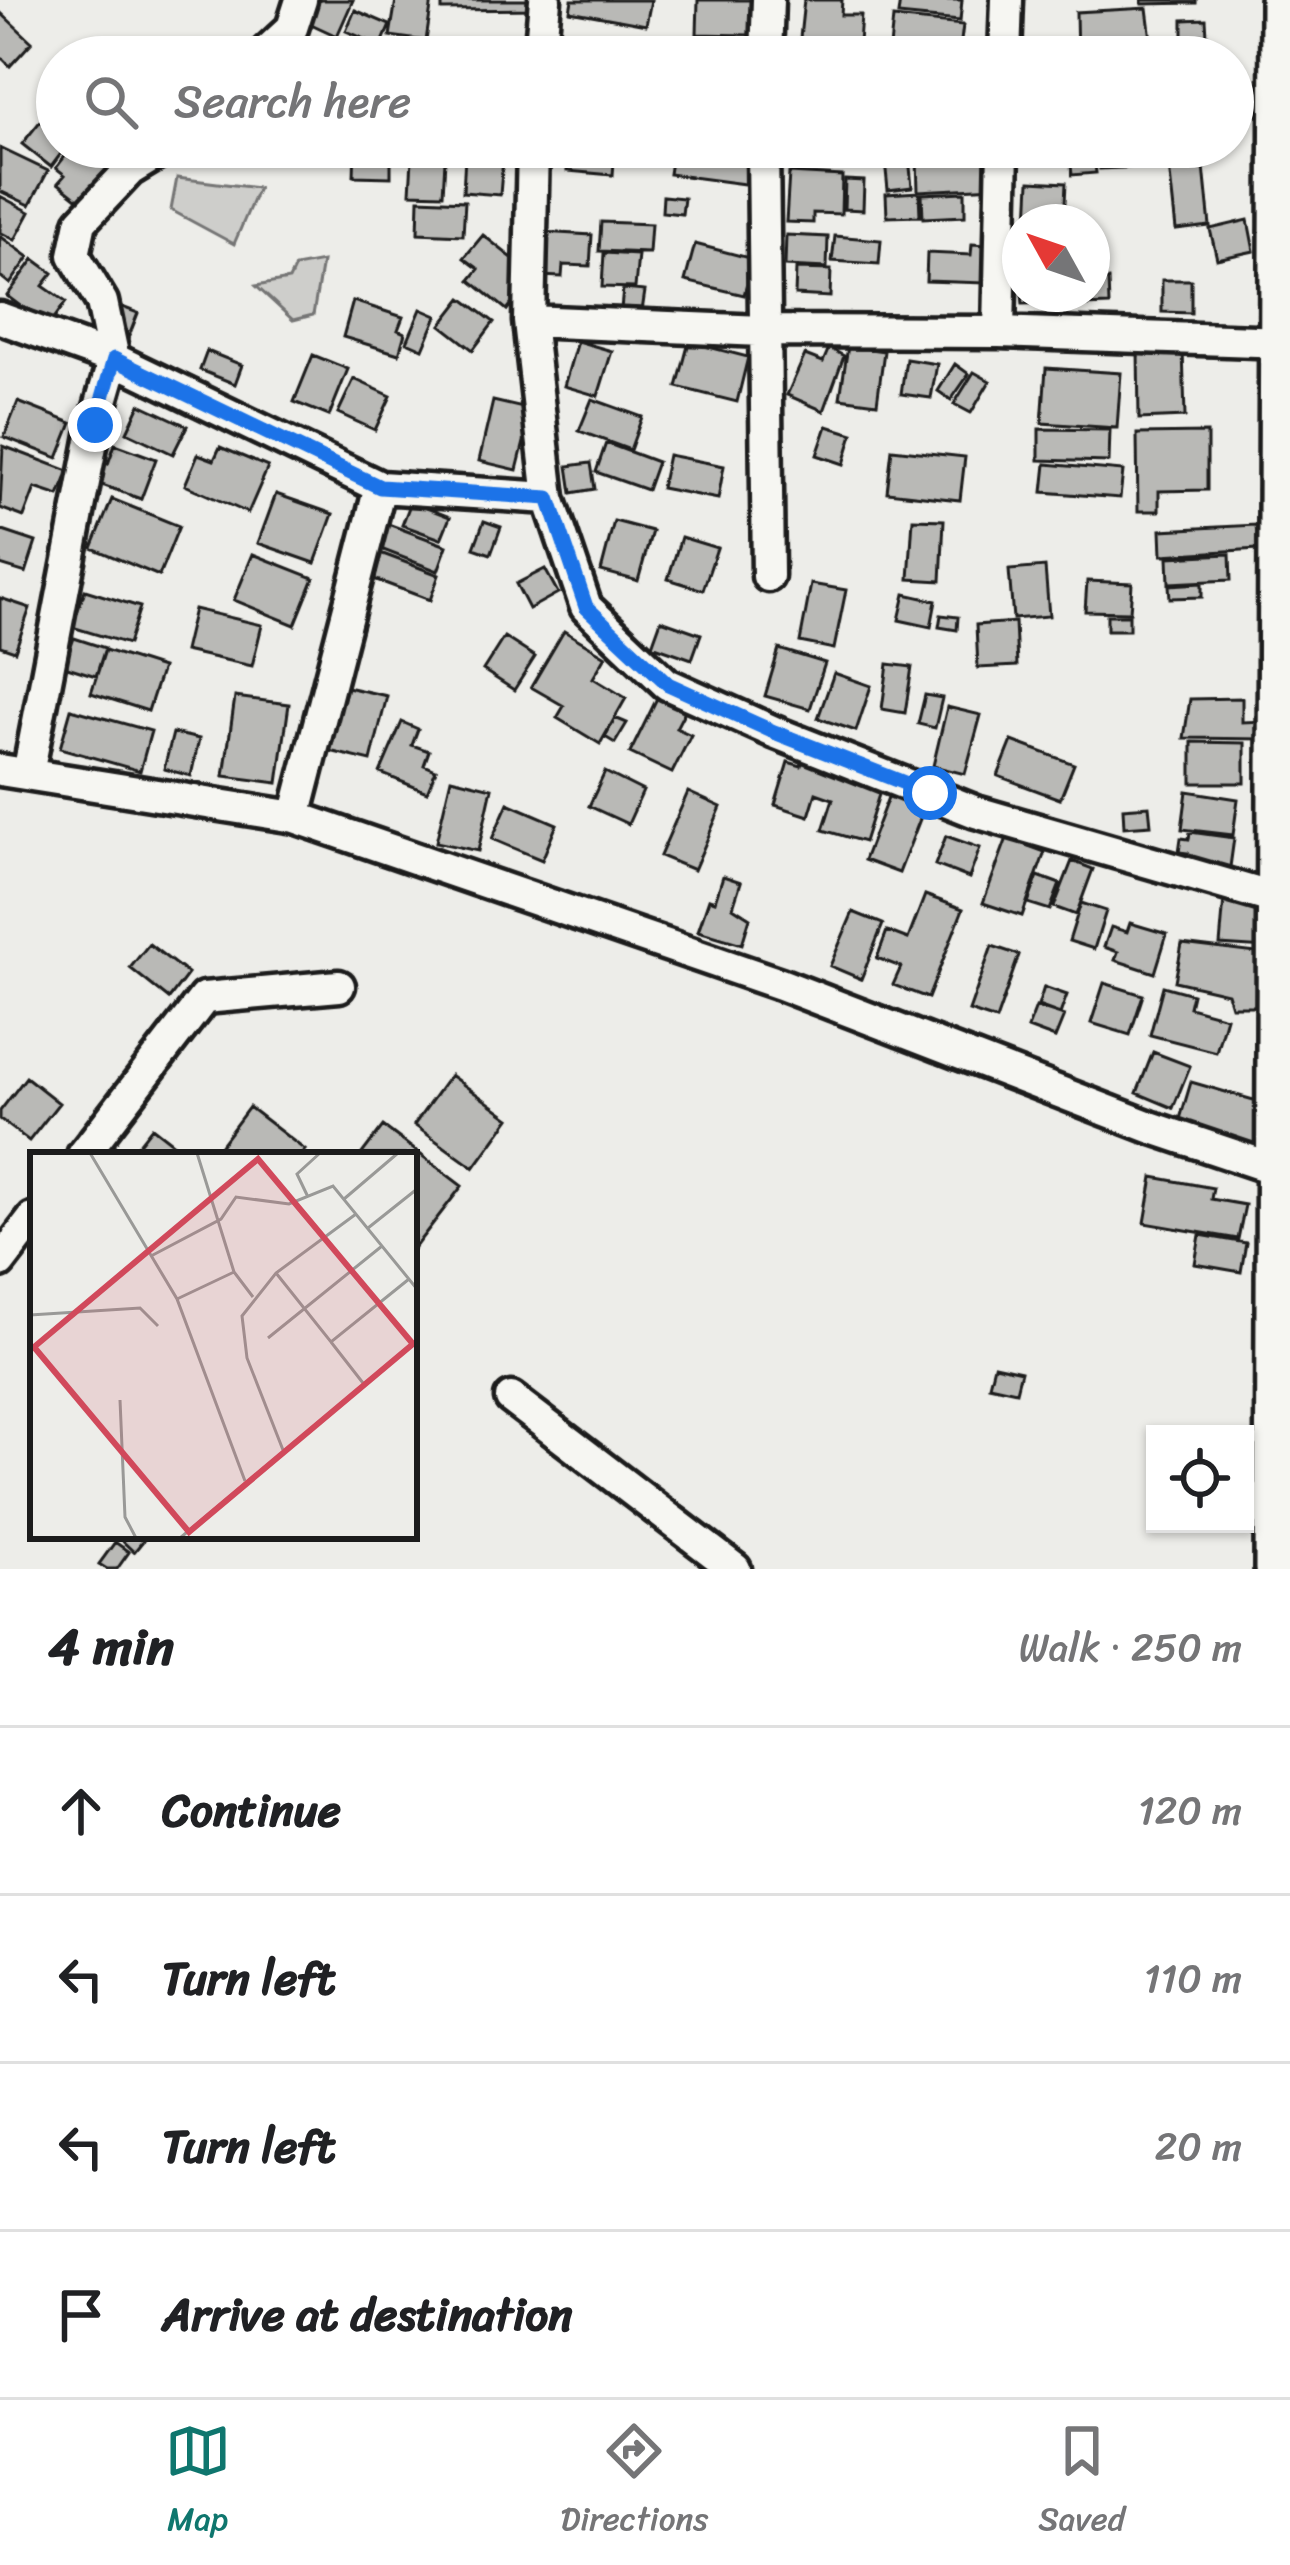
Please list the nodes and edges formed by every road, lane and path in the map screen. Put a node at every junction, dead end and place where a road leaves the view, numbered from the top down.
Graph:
1 (301, 0) edge
2 (545, 0) edge
3 (768, 0) edge
4 (1007, 0) edge
5 (1287, 0) edge
6 (283, 36) edge
7 (542, 36) edge
8 (767, 36) edge
9 (1006, 36) edge
10 (133, 168) edge
11 (533, 168) edge
12 (763, 168) edge
13 (1003, 168) edge
14 (0, 318) edge
15 (529, 321) junction
16 (762, 332) junction
17 (999, 332) junction
18 (1287, 342) edge
19 (114, 359) junction
20 (380, 487) junction
21 (549, 498) junction
22 (768, 576) dead end
23 (14, 772) edge
24 (295, 817) junction
25 (1286, 902) junction
26 (339, 986) dead end
27 (85, 1152) edge
28 (1286, 1163) junction
29 (30, 1224) edge
30 (0, 1262) edge
31 (511, 1398) dead end
32 (735, 1569) edge
33 (1281, 1569) edge

1 - 6 street
2 - 7 street
3 - 8 street
4 - 9 street
5 - 18 highway
10 - 19 street
11 - 15 street
12 - 16 street
13 - 17 street
14 - 19 street
15 - 16 street
15 - 21 street
16 - 17 street
16 - 22 street
17 - 18 street
18 - 25 highway
19 - 20 street
19 - 23 street
20 - 21 street
20 - 24 street
21 - 25 street
23 - 24 street
24 - 28 street
25 - 28 highway
26 - 27 street
28 - 33 highway
29 - 30 street
31 - 32 street

